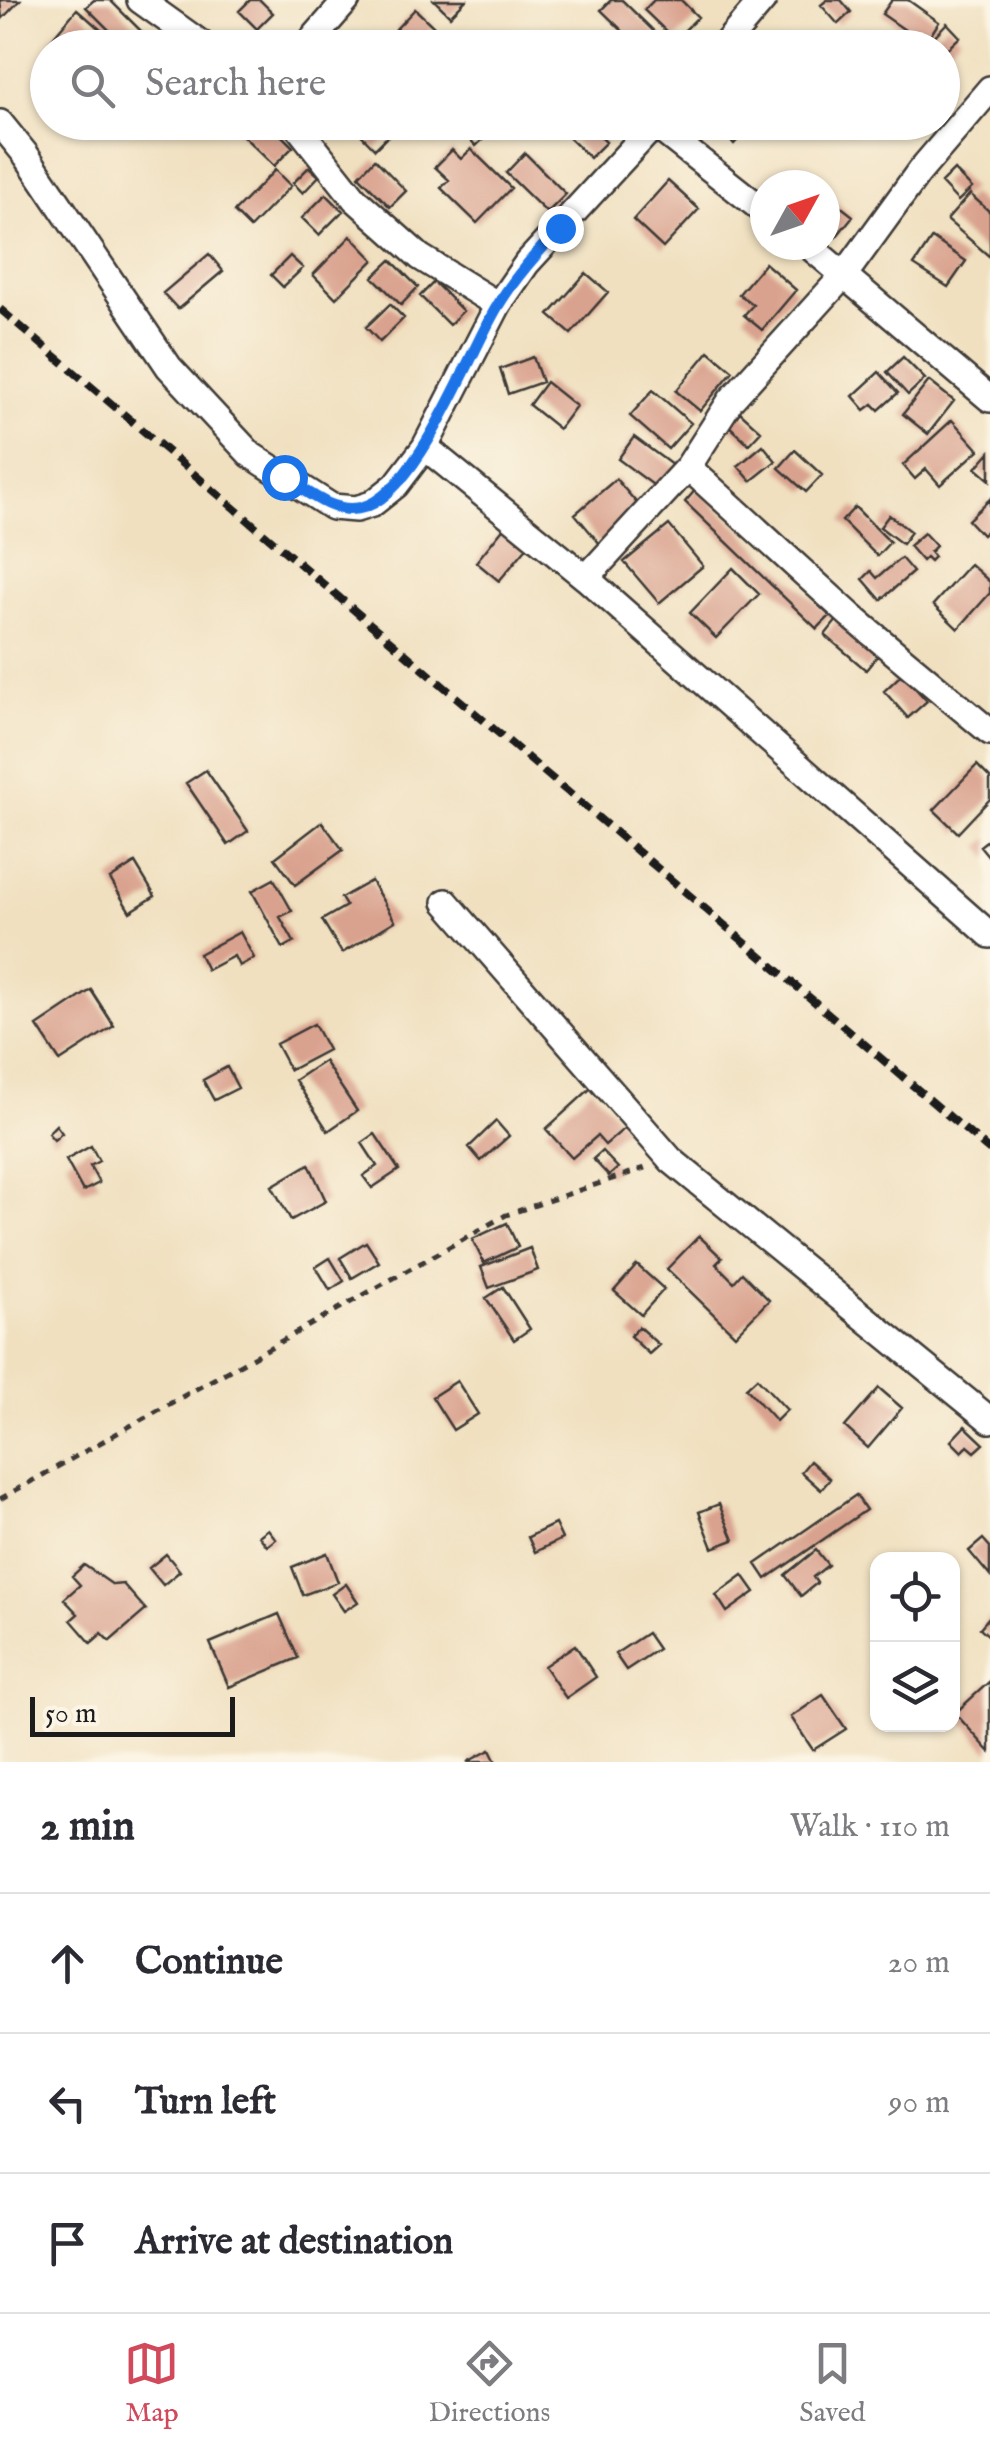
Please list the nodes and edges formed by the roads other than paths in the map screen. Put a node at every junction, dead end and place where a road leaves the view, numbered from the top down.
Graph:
1 (140, 0) edge
2 (347, 0) edge
3 (763, 0) edge
4 (182, 30) edge
5 (320, 30) edge
6 (737, 30) edge
7 (990, 89) edge
8 (0, 124) edge
9 (960, 124) edge
10 (308, 140) edge
11 (641, 140) edge
12 (676, 140) edge
13 (946, 140) edge
14 (750, 200) edge
15 (827, 260) edge
16 (844, 274) junction
17 (498, 305) junction
18 (990, 399) edge
19 (425, 446) junction
20 (688, 467) junction
21 (586, 578) junction
22 (990, 732) edge
23 (446, 902) dead end
24 (990, 935) edge
25 (990, 1420) edge

1 - 4 street
2 - 5 street
3 - 6 street
7 - 9 street
8 - 19 street
10 - 17 street
11 - 17 street
12 - 14 street
13 - 16 street
15 - 16 street
16 - 18 street
16 - 20 street
17 - 19 street
19 - 21 street
20 - 21 street
20 - 22 street
21 - 24 street
23 - 25 street

